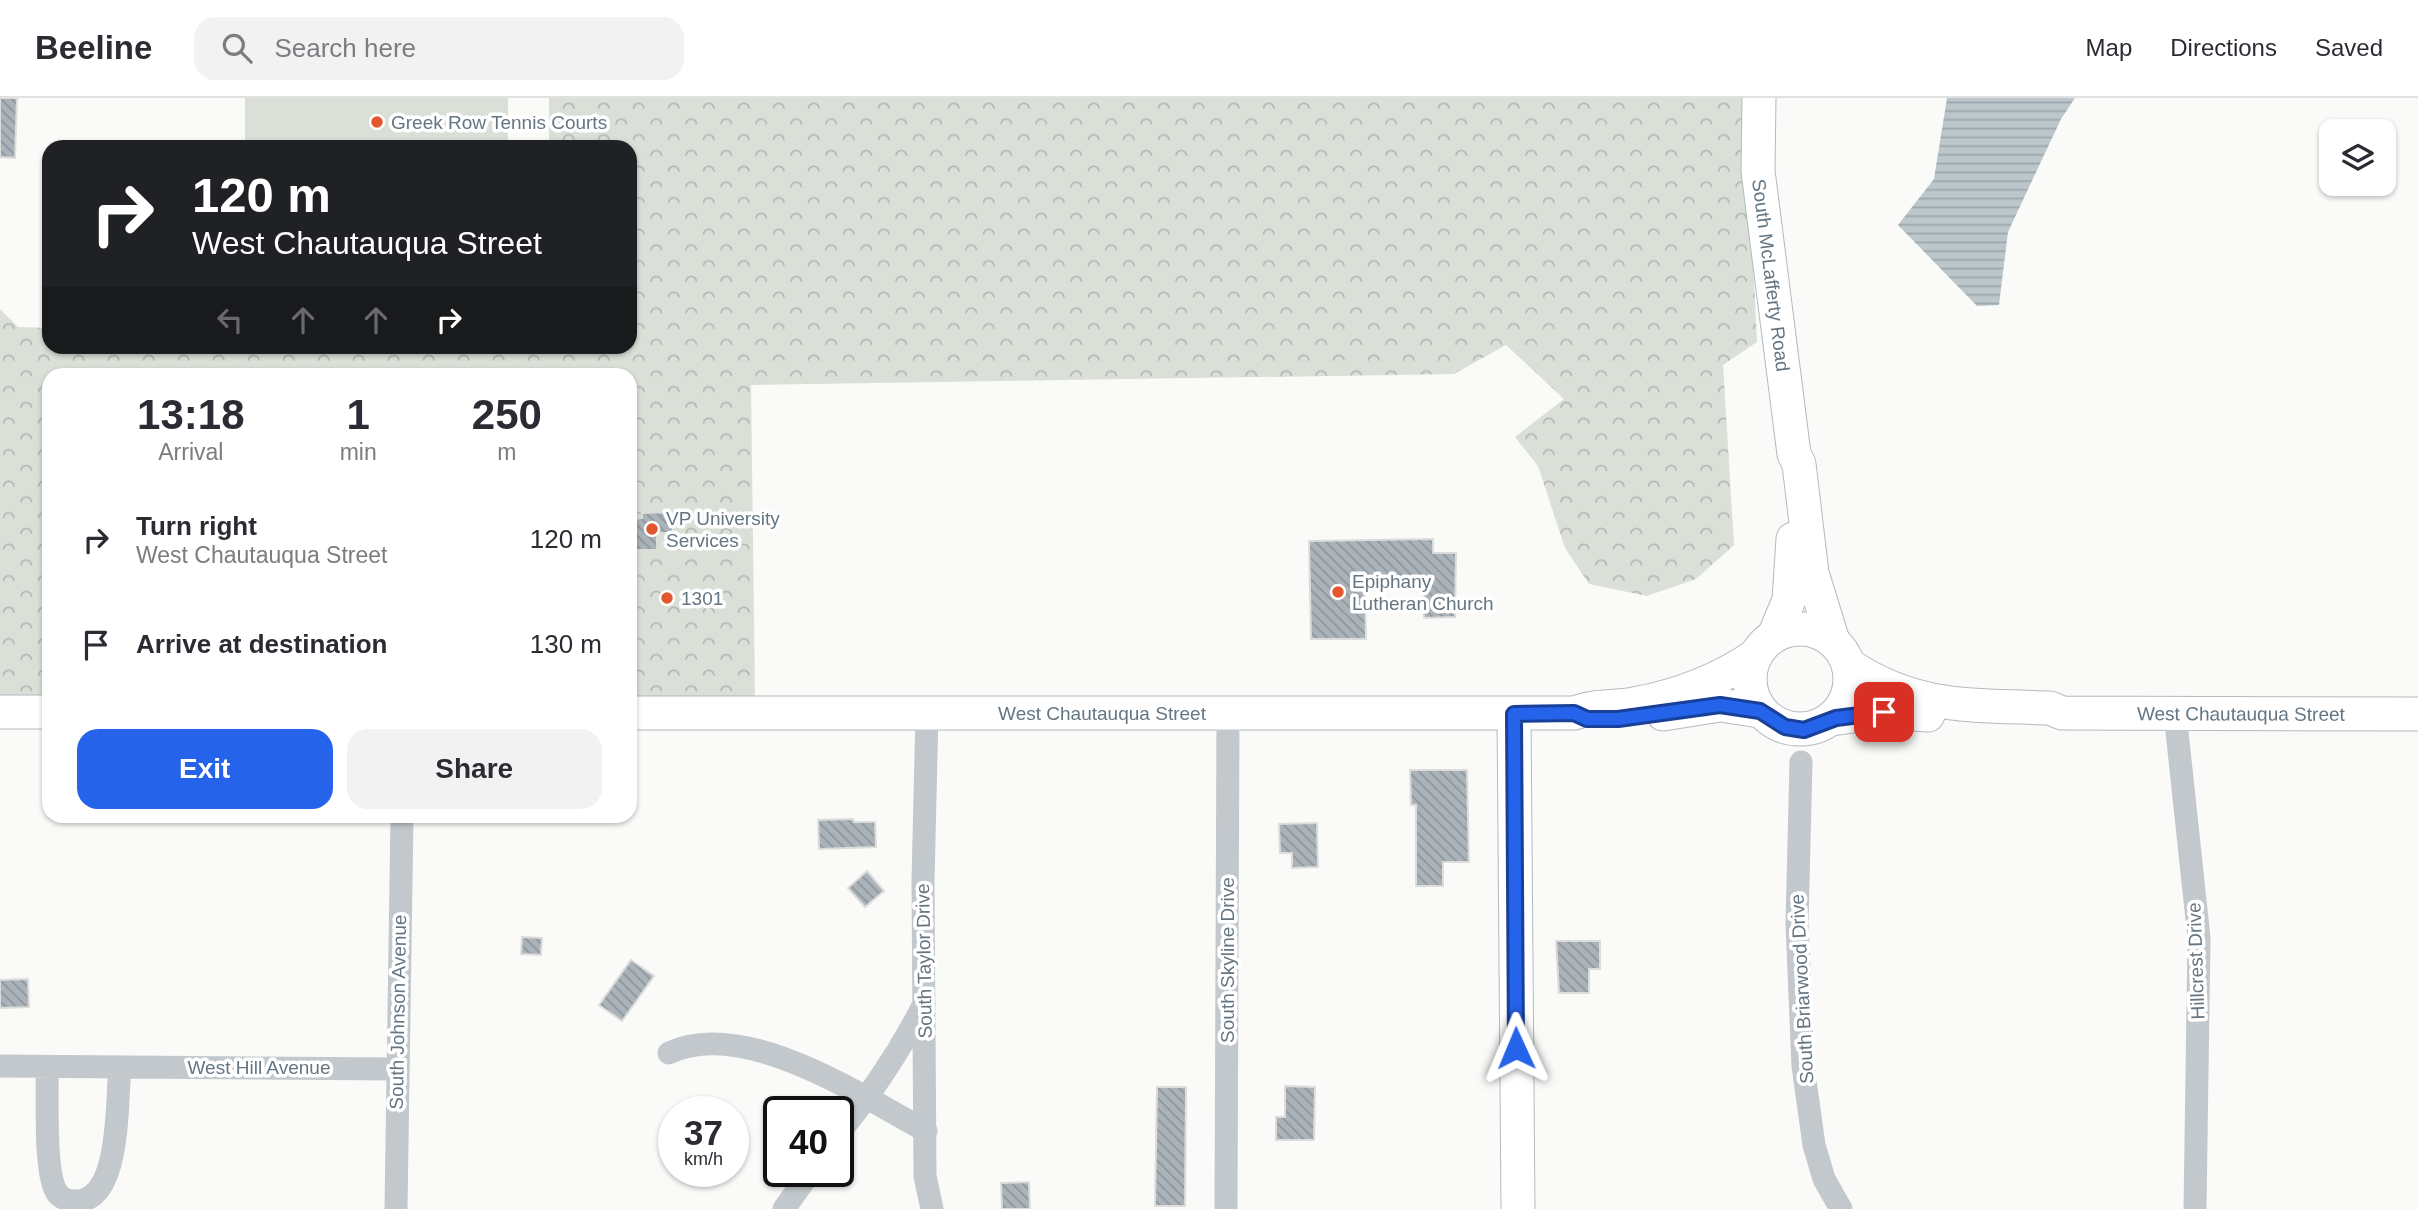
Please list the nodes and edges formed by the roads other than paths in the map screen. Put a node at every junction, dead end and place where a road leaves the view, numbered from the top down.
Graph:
1 (1759, 98) edge
2 (1794, 454) junction
3 (1765, 645) junction
4 (1841, 653) junction
5 (1760, 711) junction
6 (0, 712) edge
7 (42, 712) edge
8 (1228, 712) junction
9 (637, 713) edge
10 (927, 713) junction
11 (1574, 713) junction
12 (2062, 713) junction
13 (2175, 713) junction
14 (1514, 714) junction
15 (2418, 714) edge
16 (1832, 719) junction
17 (1801, 762) dead end
18 (402, 823) edge
19 (925, 1001) junction
20 (670, 1053) dead end
21 (0, 1066) edge
22 (47, 1068) junction
23 (120, 1068) junction
24 (398, 1069) junction
25 (867, 1099) junction
26 (854, 1115) edge
27 (926, 1131) junction
28 (800, 1187) edge
29 (396, 1209) edge
30 (784, 1209) edge
31 (932, 1209) edge
32 (1226, 1209) edge
33 (1518, 1209) edge
34 (1841, 1209) edge
35 (2195, 1209) edge

1 - 2 street, South McLafferty Road
2 - 3 street, South McLafferty Road
2 - 4 street, South McLafferty Road
3 - 4 street, West Chautauqua Street
3 - 5 street
3 - 11 street, West Chautauqua Street
4 - 12 street, West Chautauqua Street
4 - 16 street
5 - 11 street, West Chautauqua Street
5 - 16 street, West Chautauqua Street
6 - 7 street
8 - 10 street, West Chautauqua Street
8 - 14 street, West Chautauqua Street
8 - 32 street, South Skyline Drive
9 - 10 street, West Chautauqua Street
10 - 19 street, South Taylor Drive
11 - 14 street, West Chautauqua Street
12 - 13 street, West Chautauqua Street
12 - 16 street, West Chautauqua Street
13 - 15 street, West Chautauqua Street
13 - 35 street, Hillcrest Drive
14 - 33 street
17 - 34 street, South Briarwood Drive
18 - 24 street, South Johnson Avenue
19 - 25 street
19 - 27 street, South Taylor Drive
20 - 25 street
21 - 22 street, West Hill Avenue
22 - 23 street, West Hill Avenue
22 - 23 street
23 - 24 street, West Hill Avenue
24 - 29 street, South Johnson Avenue
25 - 26 street
25 - 27 street
27 - 31 street, South Taylor Drive
28 - 30 street

